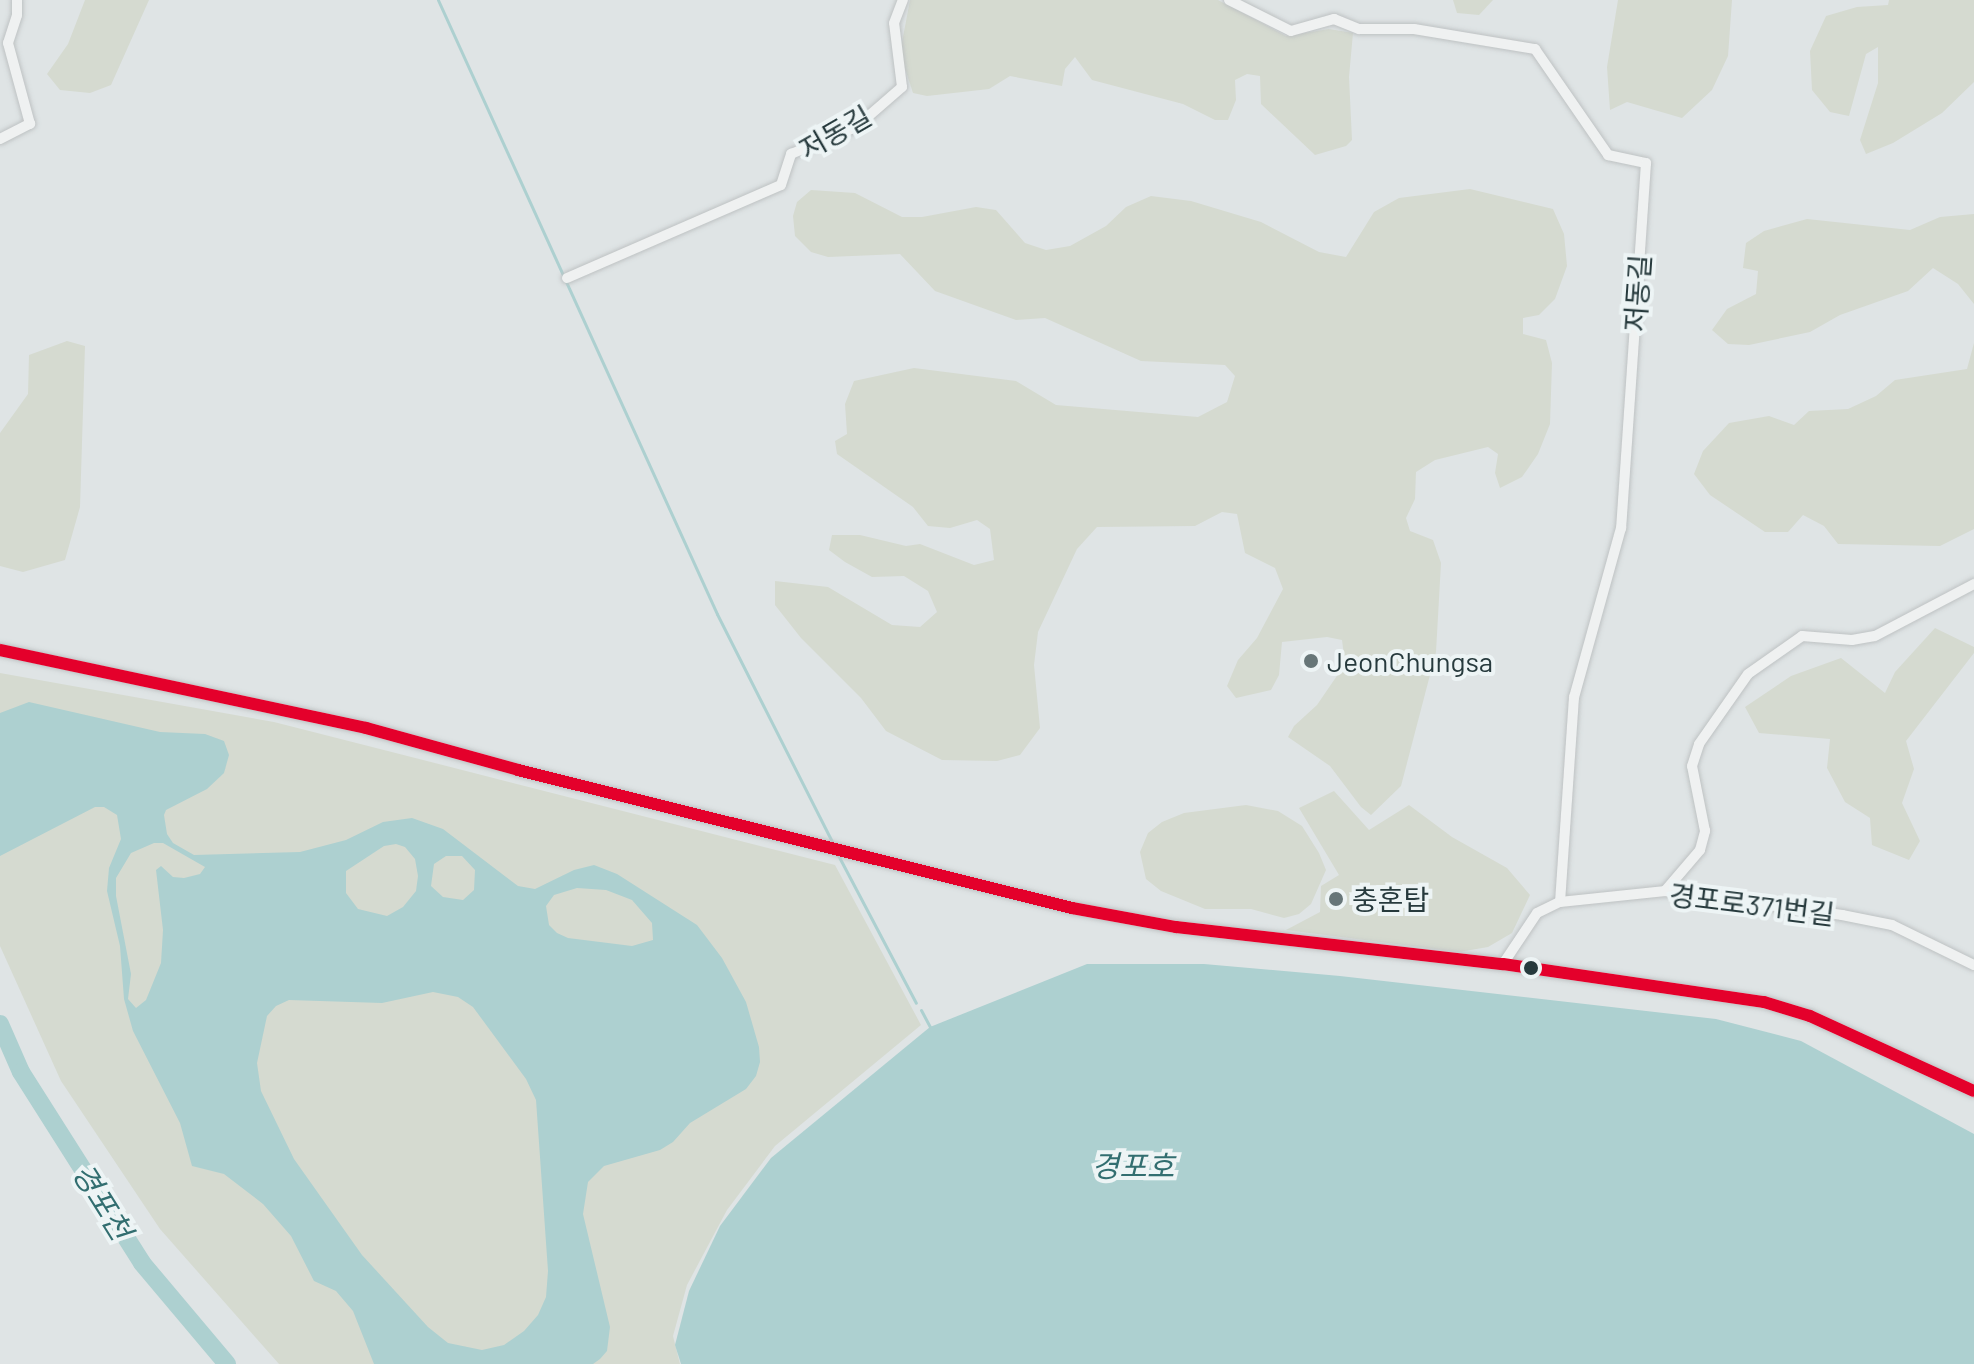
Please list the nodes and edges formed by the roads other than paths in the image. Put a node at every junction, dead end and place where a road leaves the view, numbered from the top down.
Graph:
1 (17, 0) edge
2 (903, 0) edge
3 (1229, 0) edge
4 (0, 139) edge
5 (567, 278) dead end
6 (1974, 584) edge
7 (0, 650) edge
8 (1665, 891) junction
9 (1560, 902) junction
10 (1503, 964) junction
11 (1974, 965) edge
12 (1974, 1091) edge

1 - 4 street
2 - 5 street, 저동길
3 - 9 street, 저동길
6 - 8 street
7 - 10 street
8 - 9 street, 경포로371번길
8 - 11 street, 경포로371번길
9 - 10 street
10 - 12 street

